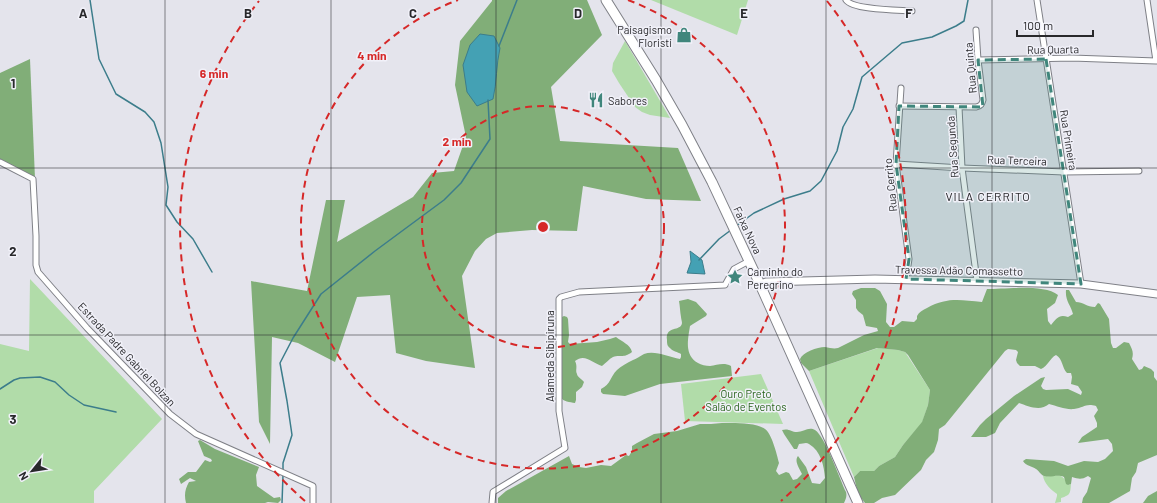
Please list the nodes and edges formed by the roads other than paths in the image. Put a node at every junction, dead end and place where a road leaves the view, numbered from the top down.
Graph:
1 (606, 0) edge
2 (846, 0) edge
3 (1037, 0) edge
4 (1147, 0) edge
5 (912, 11) dead end
6 (976, 30) dead end
7 (1046, 59) junction
8 (978, 60) junction
9 (900, 88) dead end
10 (899, 106) junction
11 (959, 107) junction
12 (0, 162) edge
13 (896, 164) junction
14 (962, 168) junction
15 (1139, 171) dead end
16 (1064, 172) junction
17 (749, 261) junction
18 (906, 279) junction
19 (977, 281) junction
20 (760, 284) junction
21 (1081, 284) junction
22 (1157, 294) edge
23 (313, 503) edge
24 (492, 503) edge
25 (858, 503) edge

1 - 17 highway, Faixa Nova
2 - 5 street
3 - 7 street, Rua Primeira
4 - 7 street, Rua Quarta
6 - 8 street, Rua Quinta
7 - 8 street, Rua Quarta
7 - 16 street, Rua Primeira
8 - 11 street, Rua Quinta
9 - 10 street, Rua Cerrito
10 - 11 street
10 - 13 street, Rua Cerrito
11 - 14 street, Rua Segunda
12 - 23 street, Estrada Padre Gabriel Bolzan
13 - 14 street, Rua Terceira
13 - 18 street, Rua Cerrito
14 - 16 street, Rua Terceira
14 - 19 street, Rua Segunda
15 - 16 street, Rua Terceira
16 - 21 street, Rua Primeira
17 - 20 highway, Faixa Nova
17 - 24 street, Alameda Sibipiruna
18 - 19 street, Travessa Adão Comassetto
18 - 20 street, Travessa Adão Comassetto
19 - 21 street, Travessa Adão Comassetto
20 - 25 highway, Faixa Nova
21 - 22 street, Travessa Adão Comassetto

